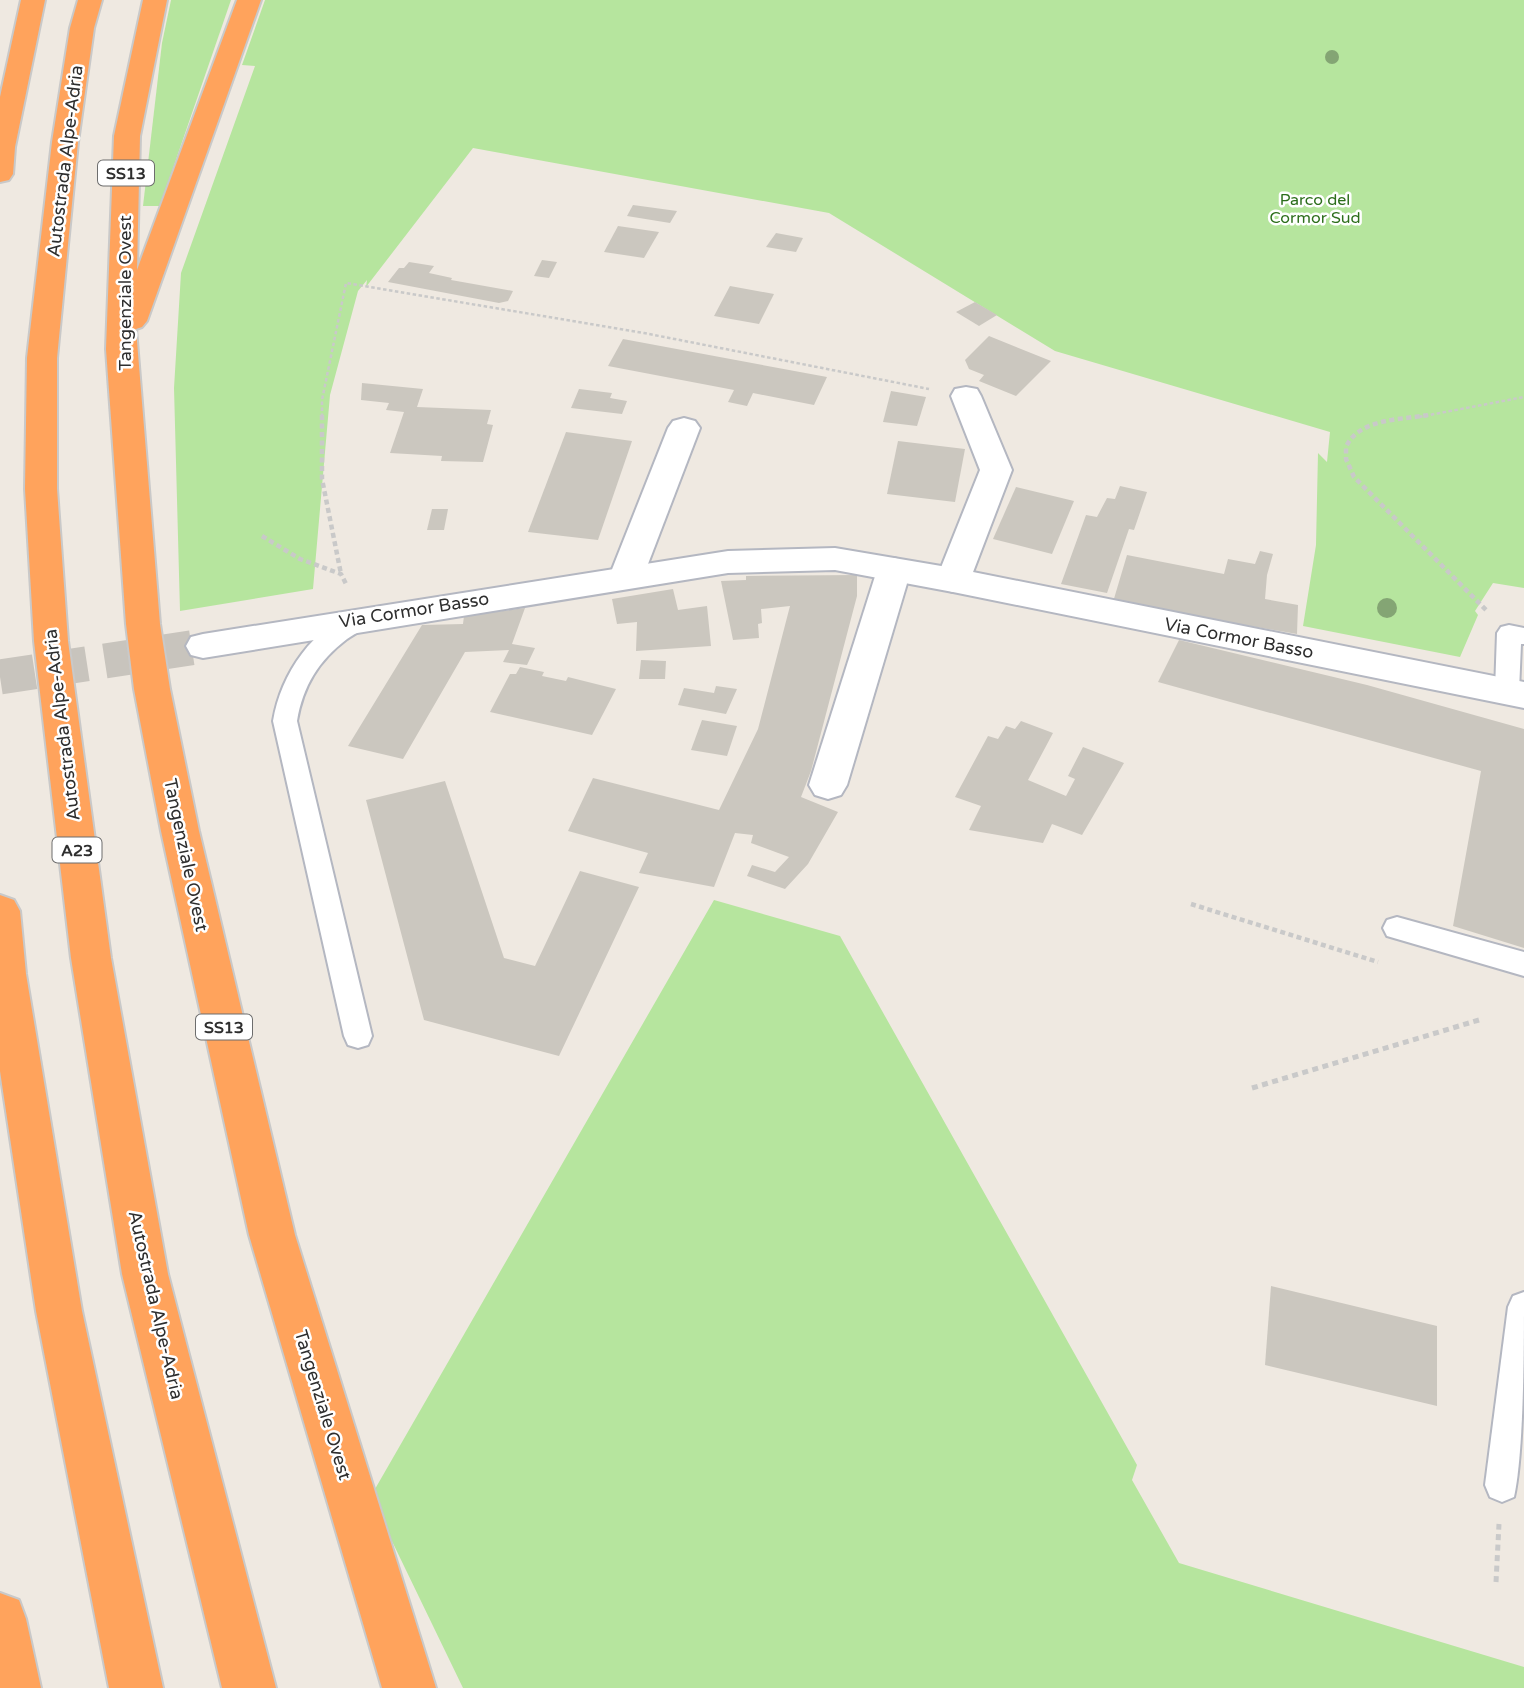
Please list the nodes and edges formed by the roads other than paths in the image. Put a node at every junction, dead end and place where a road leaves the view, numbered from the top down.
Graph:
1 (33, 0) edge
2 (90, 0) edge
3 (155, 0) edge
4 (249, 0) edge
5 (0, 174) edge
6 (121, 349) junction
7 (966, 396) road end
8 (684, 428) dead end
9 (894, 570) junction
10 (626, 577) junction
11 (953, 580) junction
12 (362, 619) junction
13 (1524, 636) edge
14 (202, 646) tunnel mouth
15 (1516, 693) edge
16 (828, 785) dead end
17 (0, 911) edge
18 (1396, 928) dead end
19 (1524, 964) edge
20 (358, 1037) dead end
21 (1524, 1307) edge
22 (1502, 1485) road end
23 (0, 1619) edge
24 (14, 1688) edge
25 (136, 1688) edge
26 (249, 1688) edge
27 (409, 1688) edge

1 - 5 highway
2 - 26 highway, Autostrada Alpe-Adria / A23
3 - 6 highway, Tangenziale Ovest / SS13
4 - 6 highway
6 - 27 highway, Tangenziale Ovest / SS13
7 - 11 street
8 - 10 street
9 - 10 street, Via Cormor Basso
9 - 11 street, Via Cormor Basso
9 - 16 street
10 - 12 street, Via Cormor Basso
11 - 15 street, Via Cormor Basso
12 - 14 street, Via Cormor Basso
12 - 20 lane
13 - 15 lane
17 - 25 highway
18 - 19 lane
21 - 22 lane
23 - 24 highway

